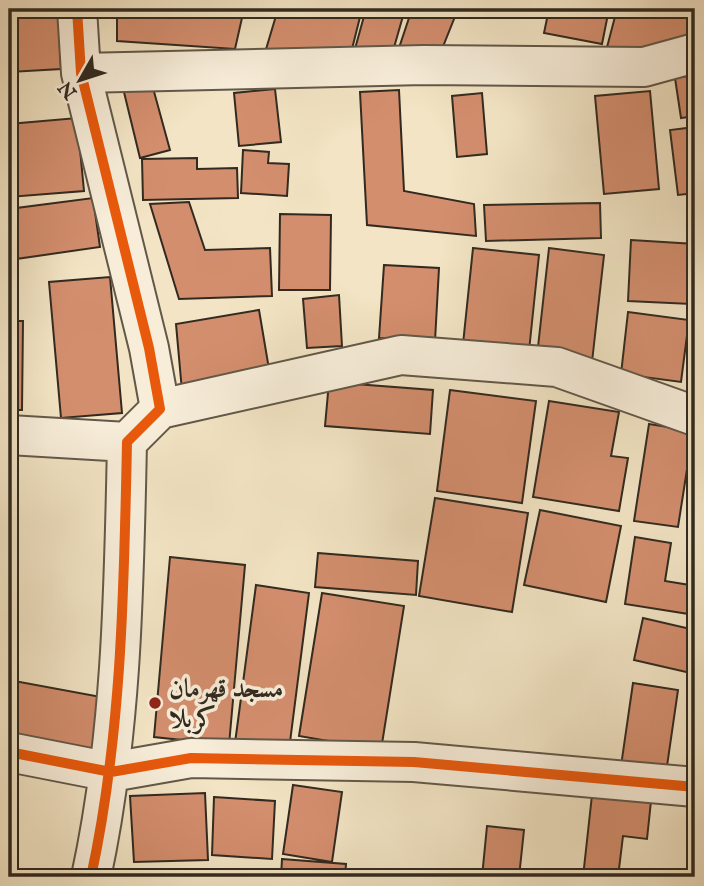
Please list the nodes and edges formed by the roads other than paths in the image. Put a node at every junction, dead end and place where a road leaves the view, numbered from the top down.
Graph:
1 (77, 9) edge
2 (695, 53) edge
3 (81, 73) junction
4 (160, 409) junction
5 (695, 416) edge
6 (9, 435) edge
7 (127, 442) junction
8 (9, 752) edge
9 (111, 772) junction
10 (695, 787) edge
11 (91, 877) edge

1 - 3 street
2 - 3 street
3 - 4 street
4 - 5 street
4 - 7 street
6 - 7 street
7 - 9 street
8 - 9 street
9 - 10 street
9 - 11 street

